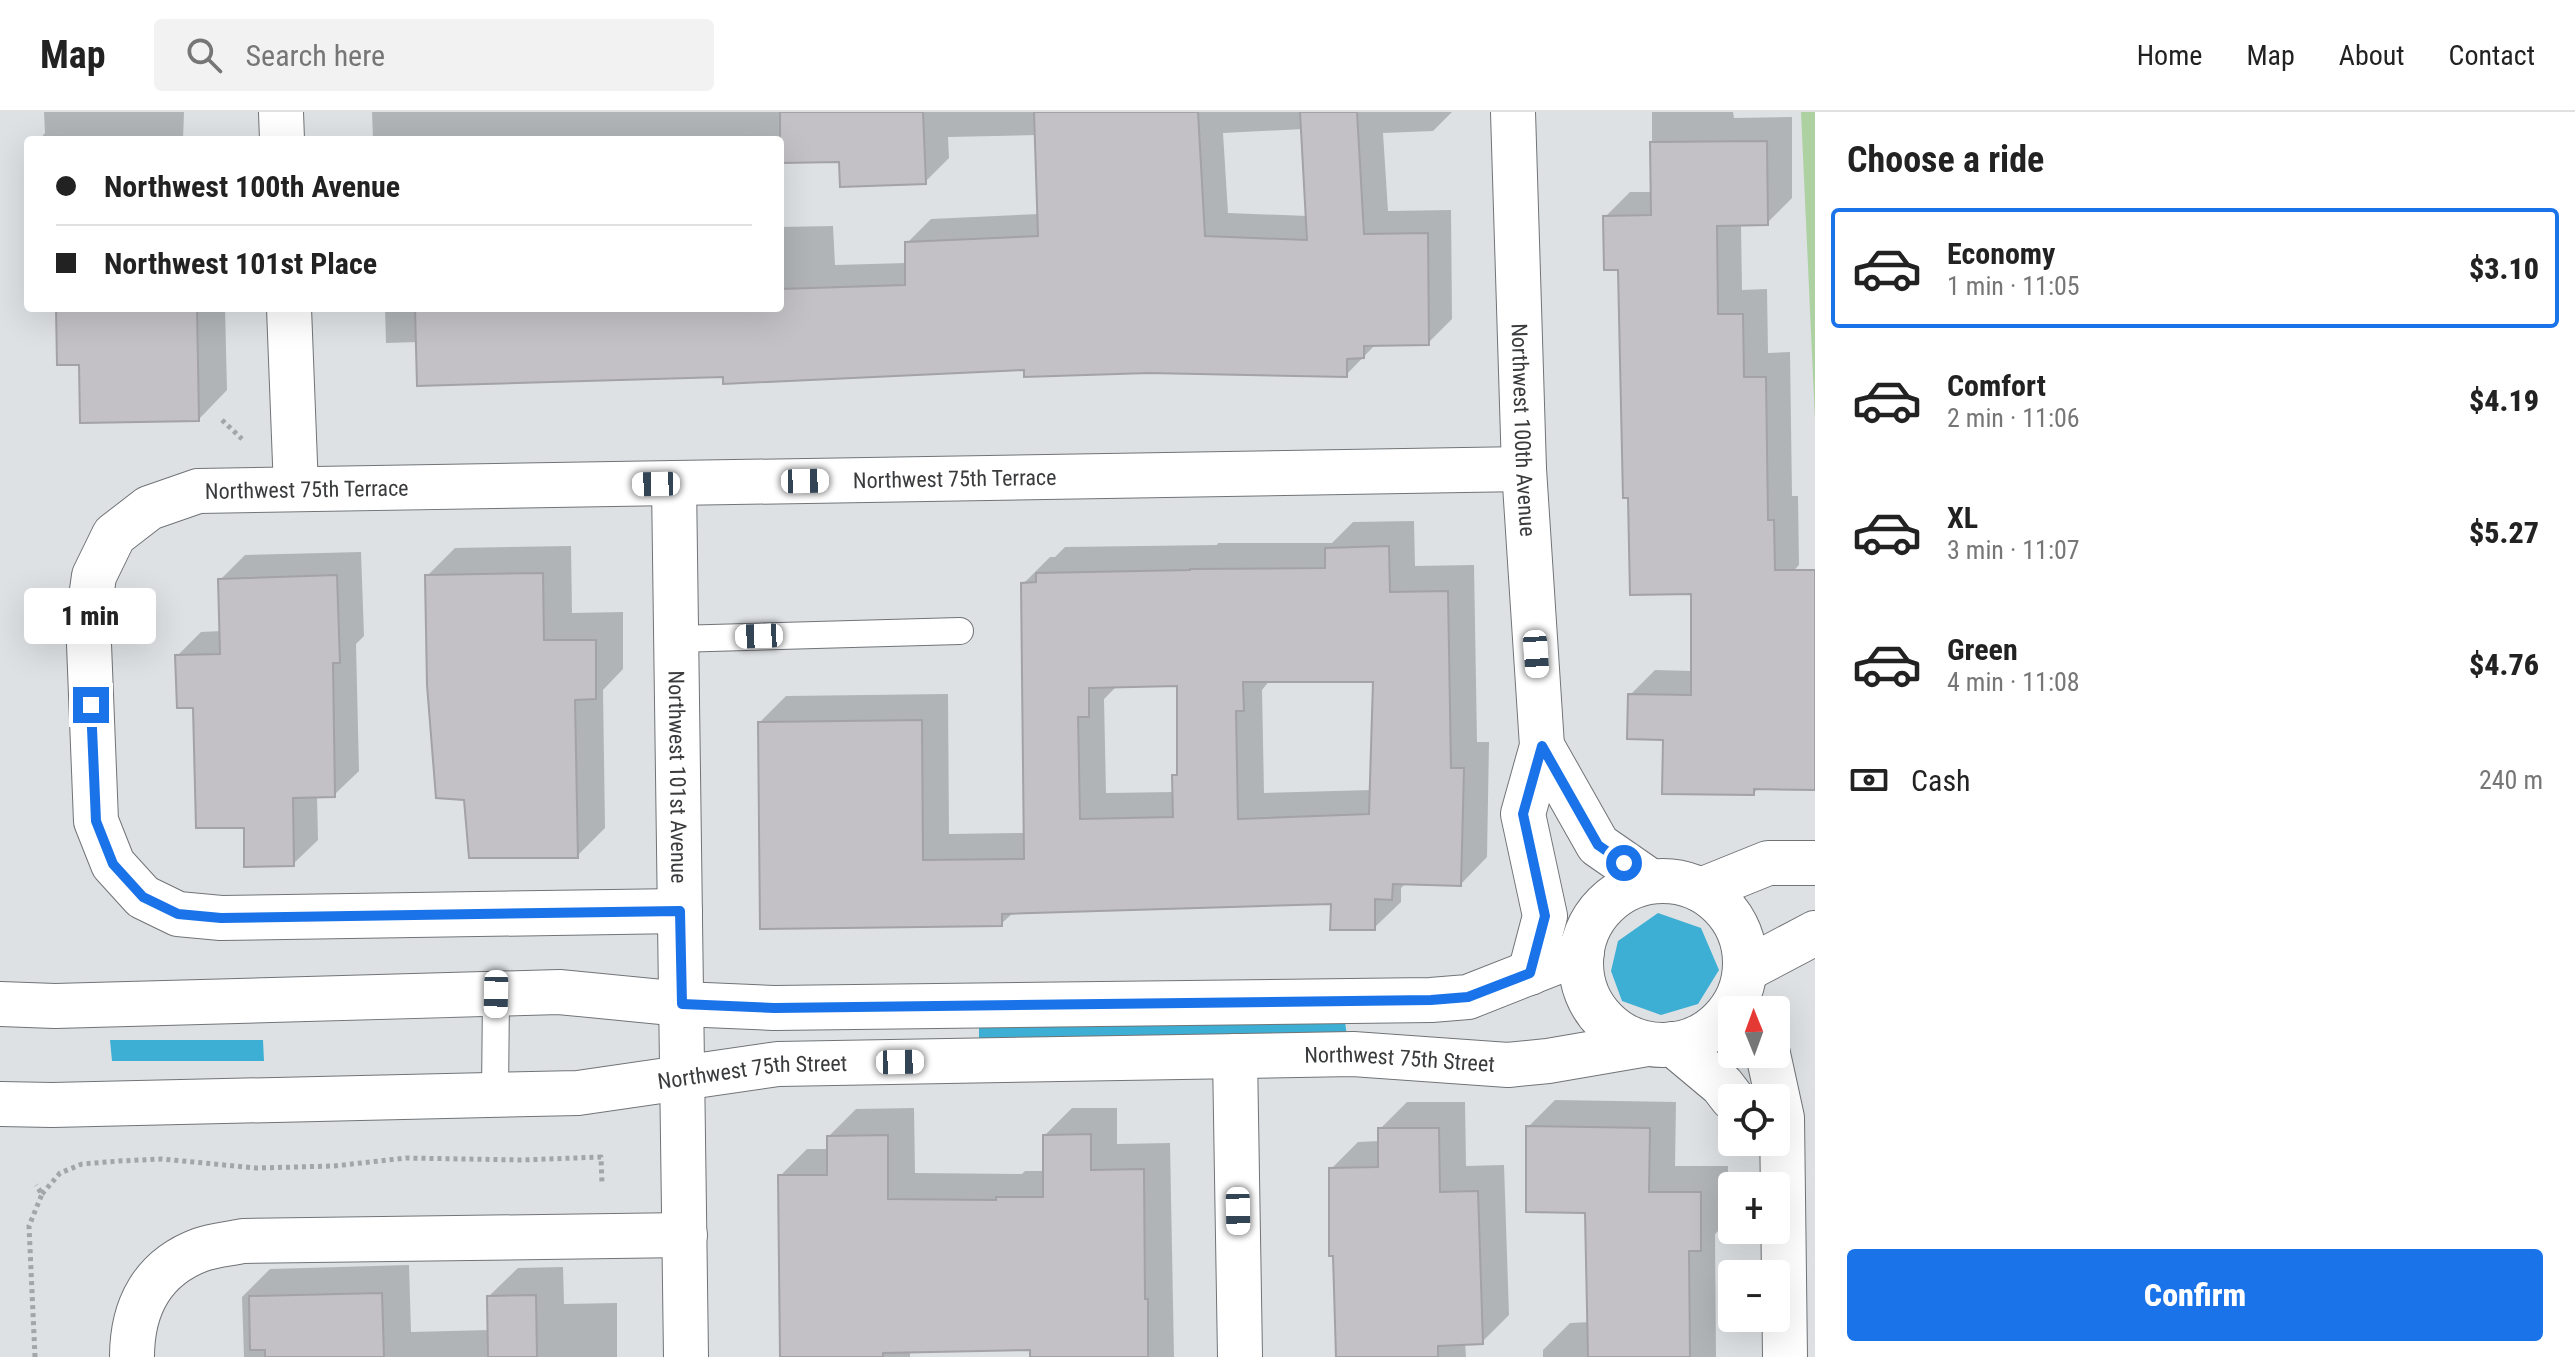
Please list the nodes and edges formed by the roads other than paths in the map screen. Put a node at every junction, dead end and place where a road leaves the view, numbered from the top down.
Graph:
1 (281, 112) edge
2 (1513, 112) edge
3 (282, 136) edge
4 (289, 312) edge
5 (1524, 469) junction
6 (674, 483) junction
7 (296, 489) junction
8 (960, 631) dead end
9 (676, 639) junction
10 (1542, 746) junction
11 (1815, 863) edge
12 (1650, 881) junction
13 (1701, 890) junction
14 (680, 911) junction
15 (1815, 933) edge
16 (1582, 952) junction
17 (1530, 973) junction
18 (1747, 988) edge
19 (496, 994) junction
20 (0, 1004) edge
21 (682, 1004) junction
22 (1660, 1044) junction
23 (1235, 1056) junction
24 (683, 1078) junction
25 (1720, 1084) edge
26 (495, 1095) junction
27 (0, 1104) edge
28 (1772, 1156) edge
29 (685, 1235) junction
30 (132, 1357) edge
31 (686, 1357) edge
32 (1240, 1357) edge
33 (1785, 1357) edge

1 - 3 street
2 - 5 street, Northwest 100th Avenue
4 - 7 street
5 - 6 street, Northwest 75th Terrace
5 - 10 street, Northwest 100th Avenue
6 - 7 street, Northwest 75th Terrace
6 - 9 street, Northwest 101st Avenue
7 - 14 street, Northwest 75th Terrace
8 - 9 lane
9 - 14 street, Northwest 101st Avenue
10 - 12 street, Northwest 100th Avenue
10 - 17 street, Northwest 100th Avenue
11 - 13 street
12 - 13 street
12 - 16 street
13 - 18 street
14 - 21 street, Northwest 101st Avenue
15 - 18 street
16 - 17 street
16 - 22 street
17 - 21 street
18 - 22 street
19 - 20 street
19 - 21 street
19 - 26 lane
21 - 24 street, Northwest 101st Avenue
22 - 23 street, Northwest 75th Street
22 - 25 street
23 - 24 street, Northwest 75th Street
23 - 32 street
24 - 26 street, Northwest 75th Street
24 - 29 street, Northwest 101st Avenue
26 - 27 street, Northwest 75th Street
28 - 33 street
29 - 30 street
29 - 31 street, Northwest 101st Avenue

